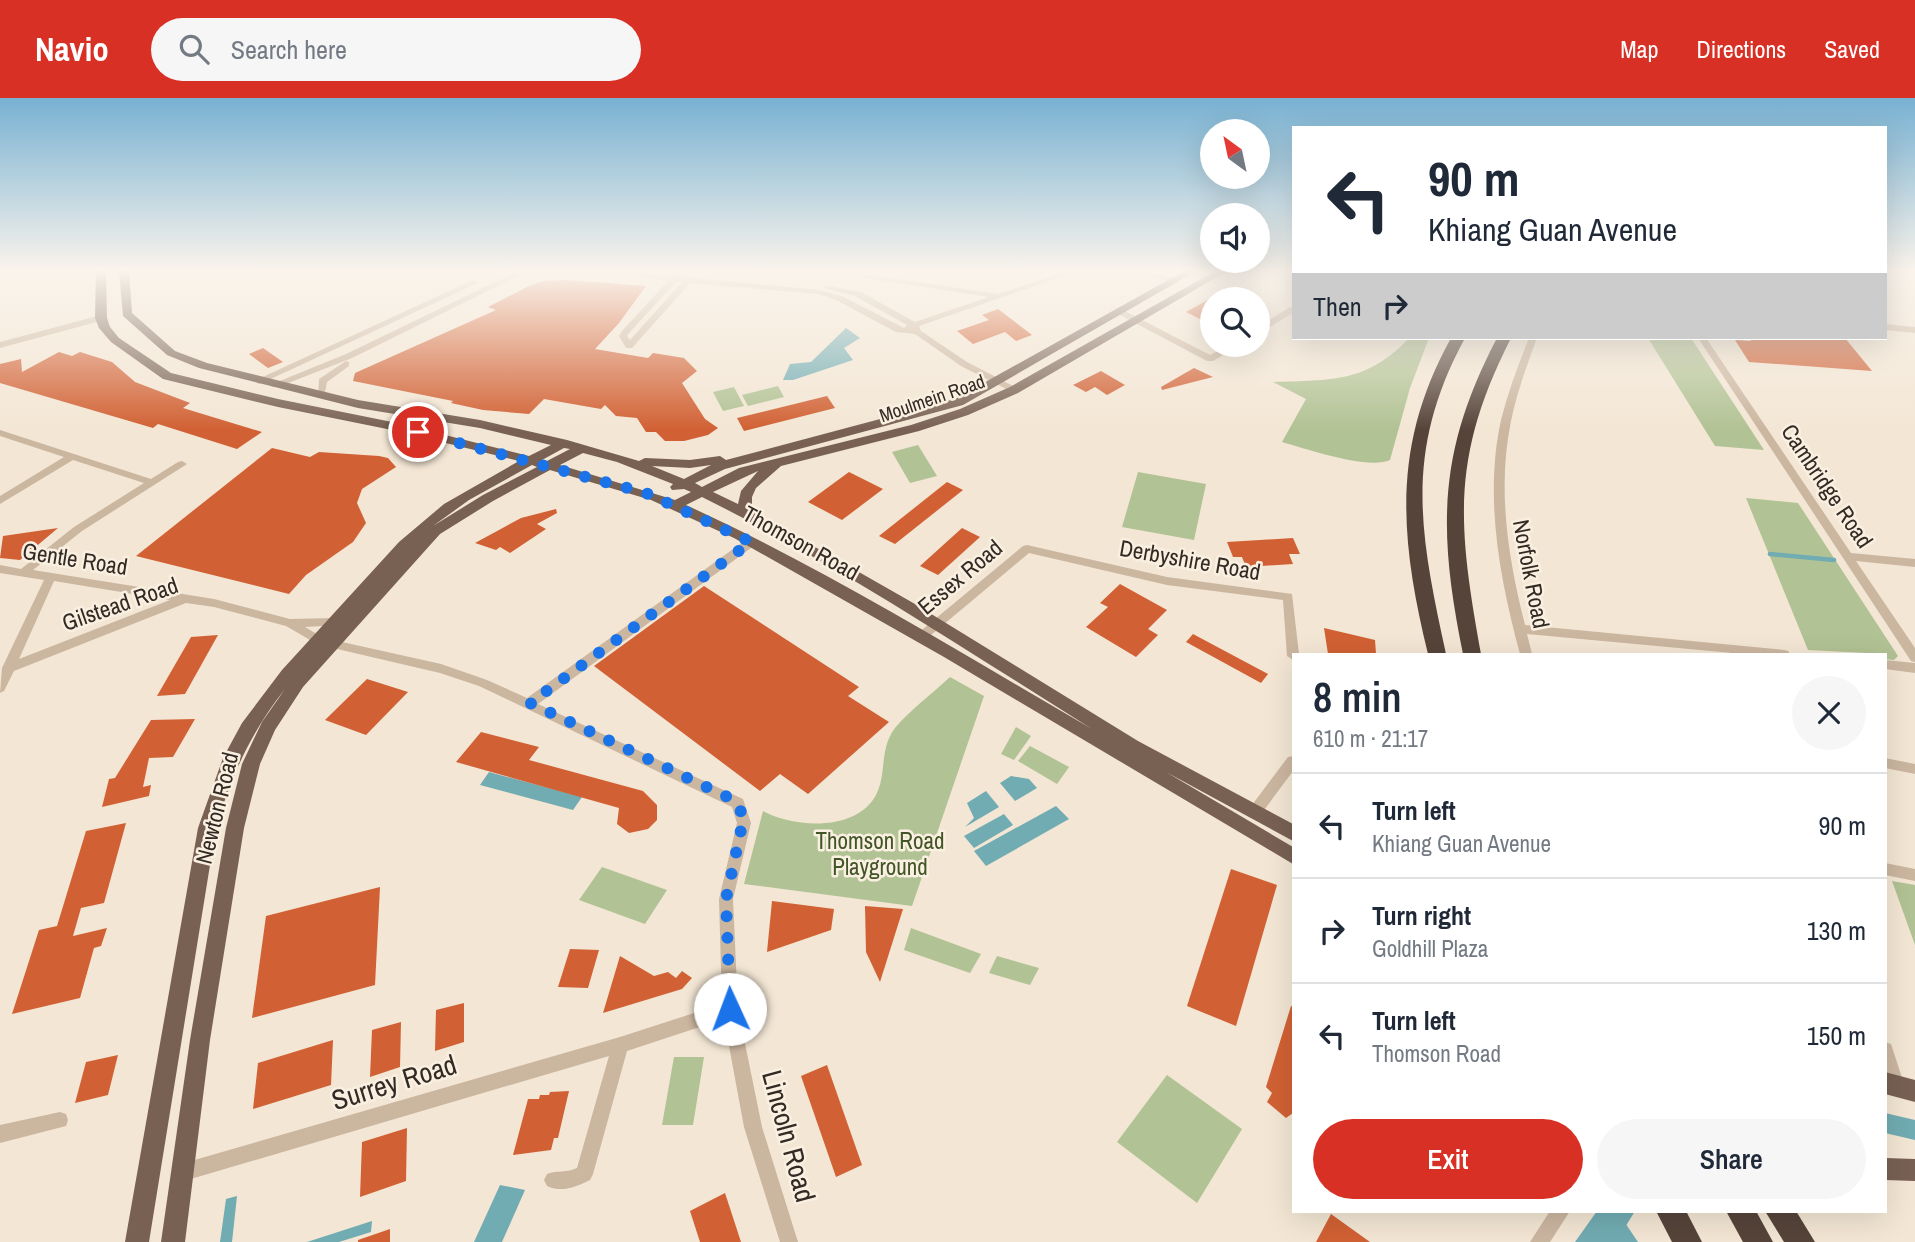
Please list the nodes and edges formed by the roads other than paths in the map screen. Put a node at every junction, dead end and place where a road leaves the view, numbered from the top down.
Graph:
1 (81, 323) edge
2 (104, 323) edge
3 (138, 323) edge
4 (385, 323) edge
5 (416, 323) edge
6 (430, 323) edge
7 (635, 323) edge
8 (649, 323) edge
9 (887, 323) edge
10 (907, 323) edge
11 (927, 323) edge
12 (1097, 323) edge
13 (1131, 323) edge
14 (1143, 323) edge
15 (1887, 327) edge
16 (915, 328) junction
17 (899, 330) joint
18 (1915, 330) edge
19 (623, 336) joint
20 (1457, 340) edge
21 (1503, 340) edge
22 (1532, 340) edge
23 (1703, 340) edge
24 (0, 345) edge
25 (629, 346) joint
26 (1200, 354) edge
27 (999, 380) junction
28 (260, 381) junction
29 (275, 385) junction
30 (1014, 390) junction
31 (321, 396) junction
32 (0, 433) edge
33 (563, 443) junction
34 (582, 449) junction
35 (760, 454) junction
36 (70, 458) junction
37 (622, 459) junction
38 (786, 459) junction
39 (532, 461) junction
40 (182, 464) dead end
41 (550, 466) junction
42 (153, 483) junction
43 (684, 483) junction
44 (700, 491) junction
45 (656, 497) junction
46 (0, 500) edge
47 (674, 506) junction
48 (745, 513) junction
49 (751, 542) junction
50 (1027, 549) joint
51 (1846, 556) junction
52 (1915, 562) edge
53 (0, 569) edge
54 (24, 572) junction
55 (51, 576) junction
56 (184, 598) junction
57 (335, 622) junction
58 (290, 623) junction
59 (936, 625) junction
60 (1519, 629) junction
61 (921, 637) junction
62 (321, 643) junction
63 (1688, 650) edge
64 (1293, 653) edge
65 (1437, 653) edge
66 (1472, 653) edge
67 (1525, 653) edge
68 (1760, 653) edge
69 (1915, 658) edge
70 (1887, 665) edge
71 (8, 668) junction
72 (1915, 668) edge
73 (0, 688) edge
74 (530, 703) junction
75 (1292, 762) edge
76 (1887, 763) edge
77 (1915, 769) edge
78 (732, 799) joint
79 (1254, 813) junction
80 (1292, 832) edge
81 (1292, 855) edge
82 (1887, 869) edge
83 (1915, 875) edge
84 (730, 1009) junction
85 (620, 1045) junction
86 (1887, 1055) edge
87 (1899, 1087) edge
88 (60, 1119) dead end
89 (0, 1134) edge
90 (1887, 1168) edge
91 (1915, 1170) edge
92 (184, 1171) junction
93 (553, 1180) dead end
94 (1560, 1213) edge
95 (1671, 1213) edge
96 (1741, 1213) edge
97 (1780, 1213) edge
98 (137, 1242) edge
99 (173, 1242) edge
100 (789, 1242) edge
101 (1539, 1242) edge
102 (1688, 1242) edge
103 (1759, 1242) edge
104 (1801, 1242) edge

1 - 24 street
2 - 39 main road, Thomson Road
3 - 28 main road, Thomson Road
4 - 28 street
5 - 29 street
6 - 31 street
7 - 19 street
8 - 25 street
9 - 17 street
10 - 16 street
11 - 16 street
12 - 27 main road, Moulmein Road
13 - 30 main road, Moulmein Road
14 - 26 street
15 - 18 street
16 - 17 street
16 - 27 street
19 - 25 street
20 - 65 highway
21 - 66 highway
22 - 60 street, Norfolk Road
23 - 51 street, Cambridge Road
27 - 30 street
27 - 35 main road, Moulmein Road
28 - 29 main road, Thomson Road
29 - 31 main road, Thomson Road
30 - 38 main road, Moulmein Road
31 - 33 main road, Thomson Road
32 - 36 street
33 - 34 main road, Thomson Road
33 - 39 main road
34 - 37 main road, Thomson Road
34 - 41 main road, Newton Road
35 - 37 main road
35 - 43 main road, Moulmein Road
36 - 42 street
36 - 46 street
37 - 43 main road, Thomson Road
38 - 44 main road, Moulmein Road
38 - 48 main road
39 - 41 main road, Thomson Road
39 - 57 main road, Newton Road
40 - 42 street
41 - 45 main road, Thomson Road
41 - 62 main road, Newton Road
42 - 54 street
43 - 44 main road, Thomson Road
43 - 45 main road, Moulmein Road
44 - 47 main road, Moulmein Road
44 - 48 main road, Thomson Road
45 - 47 main road, Thomson Road
47 - 49 main road, Thomson Road
48 - 59 main road, Thomson Road
49 - 61 main road, Thomson Road
49 - 74 street
50 - 59 street, Essex Road
50 - 64 street, Derbyshire Road
51 - 52 street
51 - 69 street, Cambridge Road
53 - 54 street, Gentle Road
54 - 55 street, Gentle Road
55 - 56 street, Gentle Road
55 - 71 street
56 - 58 street, Gilstead Road
56 - 71 street, Gilstead Road
57 - 58 street, Gilstead Road
57 - 62 main road, Newton Road
58 - 62 street, Gilstead Road
59 - 61 street, Essex Road
59 - 79 main road, Thomson Road
60 - 63 street
60 - 67 street, Norfolk Road
61 - 81 main road, Thomson Road
62 - 74 street, Gilstead Road
62 - 92 main road, Newton Road
62 - 98 main road, Newton Road
63 - 68 street
70 - 72 street
71 - 73 street
74 - 78 street, Gilstead Road
75 - 79 street
76 - 77 street
78 - 84 street, Lincoln Road
79 - 80 main road, Thomson Road
82 - 83 street
84 - 85 street, Surrey Road
84 - 100 street, Lincoln Road
85 - 92 street, Surrey Road
85 - 93 street
86 - 87 street
88 - 89 street
90 - 91 main road
92 - 99 main road, Newton Road
94 - 101 street
95 - 102 highway
96 - 103 highway
97 - 104 highway

